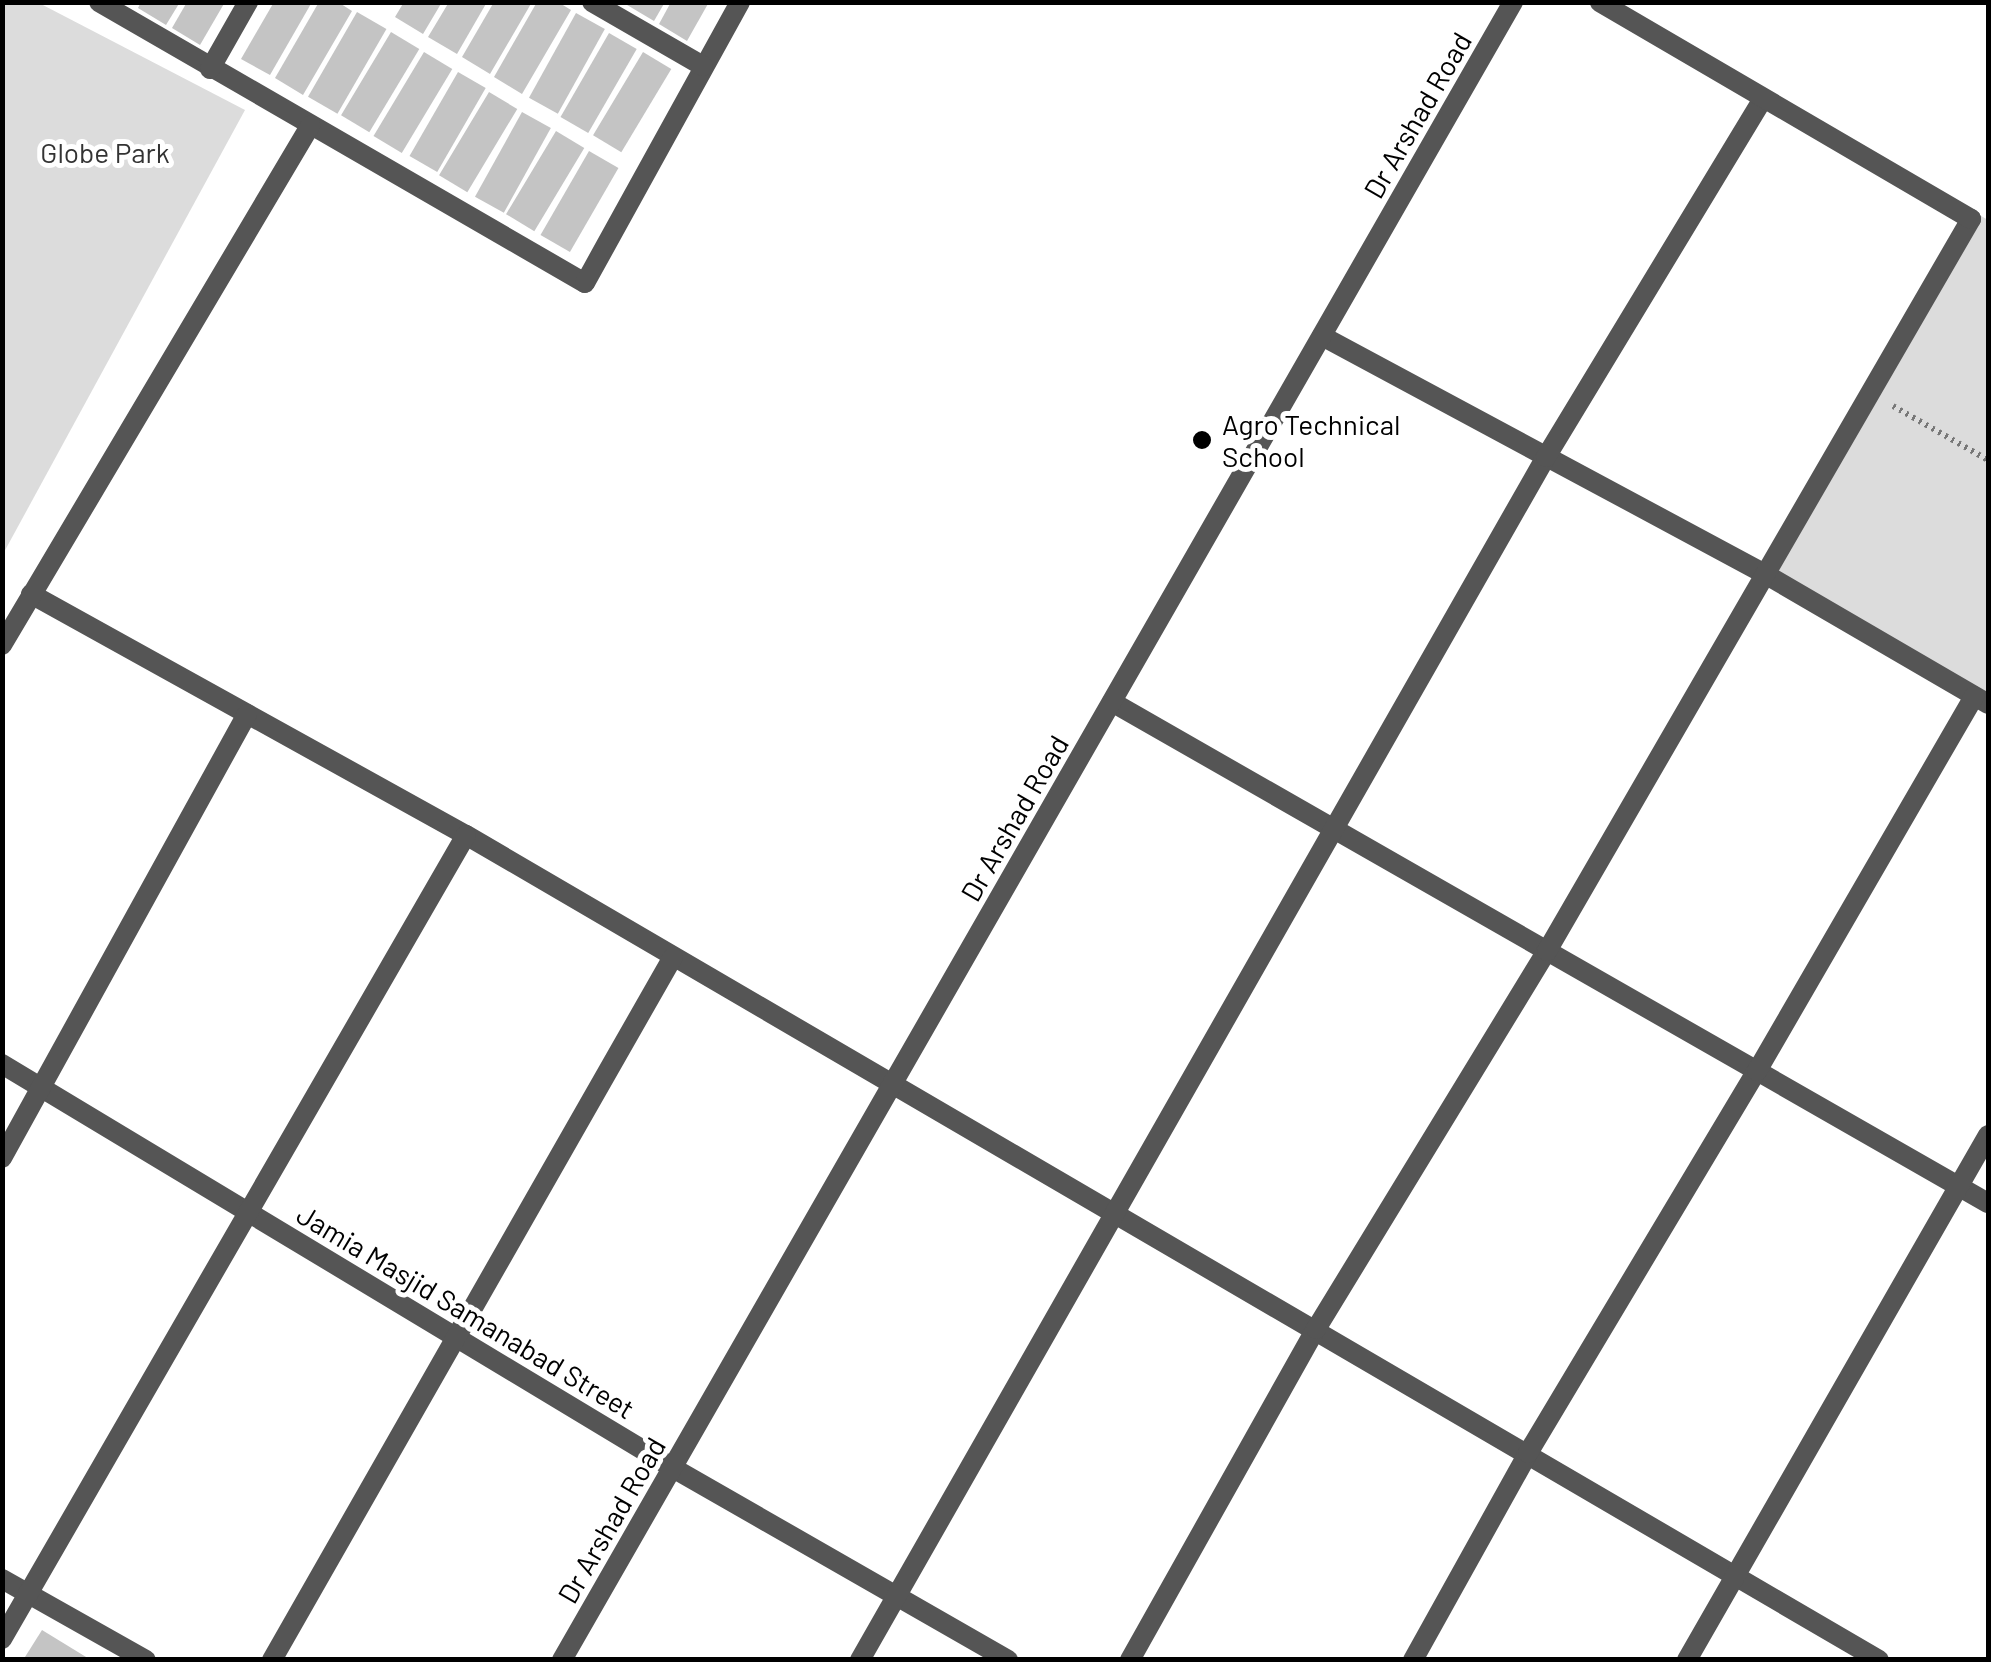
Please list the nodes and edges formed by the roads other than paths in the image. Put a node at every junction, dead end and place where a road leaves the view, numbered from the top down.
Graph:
1 (99, 2) edge
2 (248, 2) edge
3 (592, 2) edge
4 (740, 2) edge
5 (1513, 2) edge
6 (1600, 2) edge
7 (702, 66) junction
8 (210, 69) junction
9 (1764, 98) junction
10 (310, 126) junction
11 (1322, 336) junction
12 (1546, 457) junction
13 (1765, 574) junction
14 (31, 594) junction
15 (2, 645) edge
16 (1981, 700) edge
17 (1112, 702) junction
18 (247, 714) junction
19 (1336, 830) junction
20 (466, 834) junction
21 (1547, 951) junction
22 (673, 957) junction
23 (2, 1064) edge
24 (1757, 1071) junction
25 (895, 1082) junction
26 (43, 1089) junction
27 (1988, 1135) edge
28 (2, 1158) edge
29 (1960, 1186) junction
30 (1988, 1203) edge
31 (1114, 1211) junction
32 (247, 1212) junction
33 (1316, 1329) junction
34 (454, 1336) junction
35 (1528, 1453) junction
36 (673, 1468) junction
37 (1735, 1574) junction
38 (2, 1579) edge
39 (28, 1594) junction
40 (898, 1596) junction
41 (2, 1639) edge
42 (146, 1660) edge
43 (272, 1660) edge
44 (562, 1660) edge
45 (860, 1660) edge
46 (1008, 1660) edge
47 (1130, 1660) edge
48 (1413, 1660) edge
49 (1687, 1660) edge
50 (1879, 1660) edge

1 - 8 street
2 - 8 street
3 - 7 street
4 - 7 street
5 - 11 street, Dr Arshad Road
6 - 9 street
7 - 10 street
8 - 10 street
9 - 12 street
9 - 13 street
10 - 14 street
11 - 12 street
11 - 17 street, Dr Arshad Road
12 - 13 street
12 - 19 street
13 - 16 street
13 - 21 street
14 - 15 street
14 - 18 street
16 - 24 street
17 - 19 street
17 - 25 street, Dr Arshad Road
18 - 20 street
18 - 26 street
19 - 21 street
19 - 31 street
20 - 22 street
20 - 32 street
21 - 24 street
21 - 33 street
22 - 25 street
22 - 34 street
23 - 26 street, Jamia Masjid Samanabad Street
24 - 29 street
24 - 35 street
25 - 31 street
25 - 36 street, Dr Arshad Road
26 - 28 street
26 - 32 street, Jamia Masjid Samanabad Street
27 - 29 street
29 - 30 street
29 - 37 street
31 - 33 street
31 - 40 street
32 - 34 street, Jamia Masjid Samanabad Street
32 - 39 street
33 - 35 street
33 - 47 street
34 - 36 street, Jamia Masjid Samanabad Street
34 - 43 street
35 - 37 street
35 - 48 street
36 - 40 street, Jamia Masjid Samanabad Street
36 - 44 street, Dr Arshad Road
37 - 49 street
37 - 50 street
38 - 39 street
39 - 41 street
39 - 42 street
40 - 45 street
40 - 46 street, Jamia Masjid Samanabad Street

